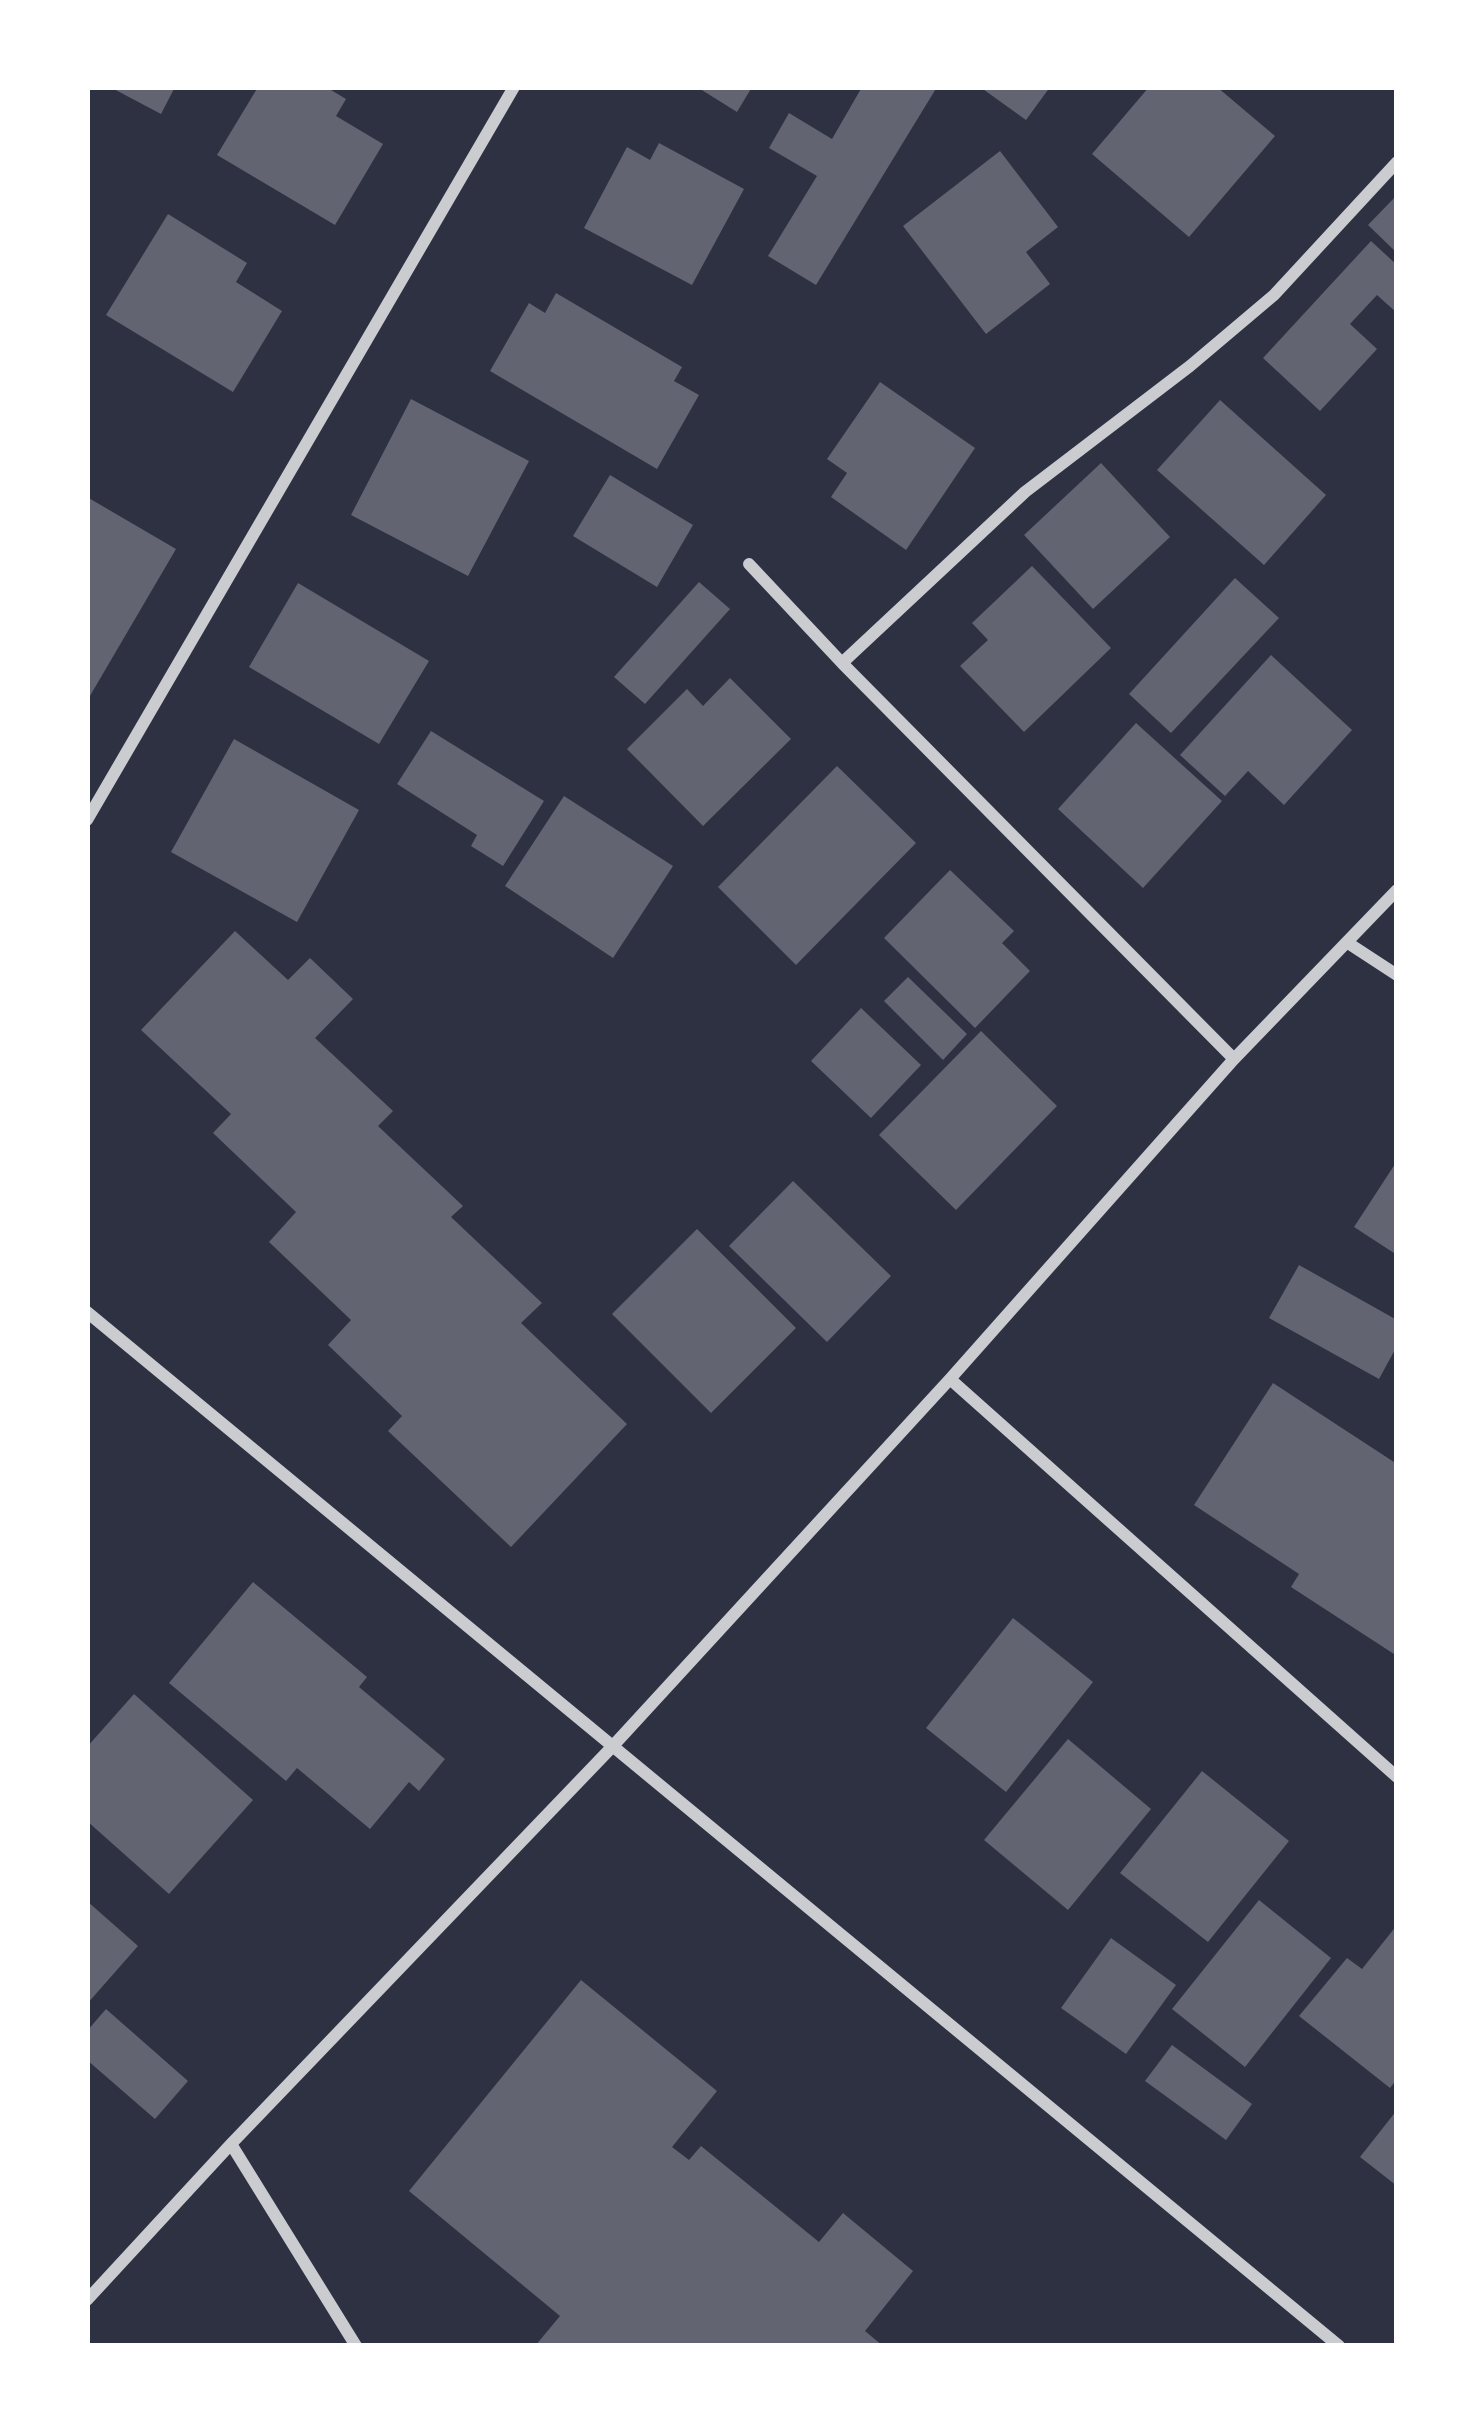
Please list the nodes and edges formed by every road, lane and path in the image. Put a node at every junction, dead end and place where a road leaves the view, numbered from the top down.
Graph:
1 (514, 87) edge
2 (1397, 162) edge
3 (749, 564) dead end
4 (842, 664) junction
5 (87, 820) edge
6 (1397, 890) edge
7 (1348, 944) junction
8 (1397, 975) edge
9 (1234, 1059) junction
10 (87, 1312) edge
11 (950, 1379) junction
12 (612, 1747) junction
13 (1397, 1778) edge
14 (231, 2144) junction
15 (87, 2300) edge
16 (356, 2346) edge
17 (1339, 2346) edge

1 - 5 street
2 - 4 street
3 - 4 street
4 - 9 street
6 - 7 street
7 - 8 street
7 - 9 street
9 - 11 street
10 - 12 street
11 - 12 street
11 - 13 street
12 - 14 street
12 - 17 street
14 - 15 street
14 - 16 street

